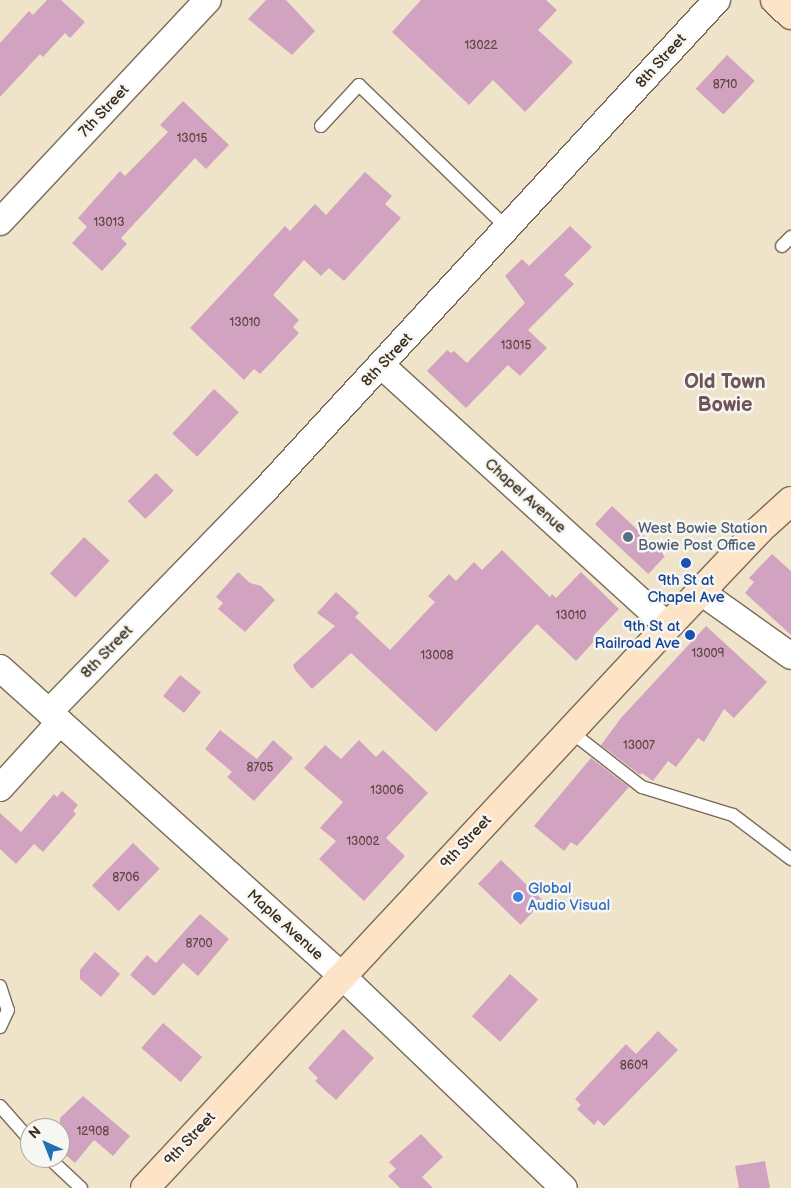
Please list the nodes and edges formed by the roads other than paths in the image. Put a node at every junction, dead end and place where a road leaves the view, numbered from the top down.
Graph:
1 (208, 0) edge
2 (716, 0) edge
3 (776, 0) edge
4 (791, 14) edge
5 (321, 126) dead end
6 (0, 222) edge
7 (508, 229) junction
8 (382, 365) junction
9 (791, 500) edge
10 (701, 592) junction
11 (668, 626) junction
12 (791, 656) edge
13 (0, 668) edge
14 (54, 717) junction
15 (570, 731) junction
16 (0, 788) edge
17 (791, 859) edge
18 (341, 975) junction
19 (0, 986) edge
20 (0, 1026) edge
21 (0, 1106) edge
22 (20, 1129) edge
23 (60, 1168) edge
24 (81, 1188) edge
25 (145, 1188) edge
26 (564, 1188) edge

1 - 6 street, 7th Street
2 - 7 street, 8th Street
3 - 4 main road
5 - 7 lane
7 - 8 street, 8th Street
8 - 11 street, Chapel Avenue
8 - 14 street, 8th Street
9 - 10 main road, 9th Street
10 - 11 main road, 9th Street
10 - 12 street
11 - 15 main road, 9th Street
13 - 14 street, Maple Avenue
14 - 16 street, 8th Street
14 - 18 street, Maple Avenue
15 - 17 lane
15 - 18 main road, 9th Street
18 - 25 main road, 9th Street
18 - 26 street, Maple Avenue
19 - 20 lane
21 - 22 lane
23 - 24 lane

